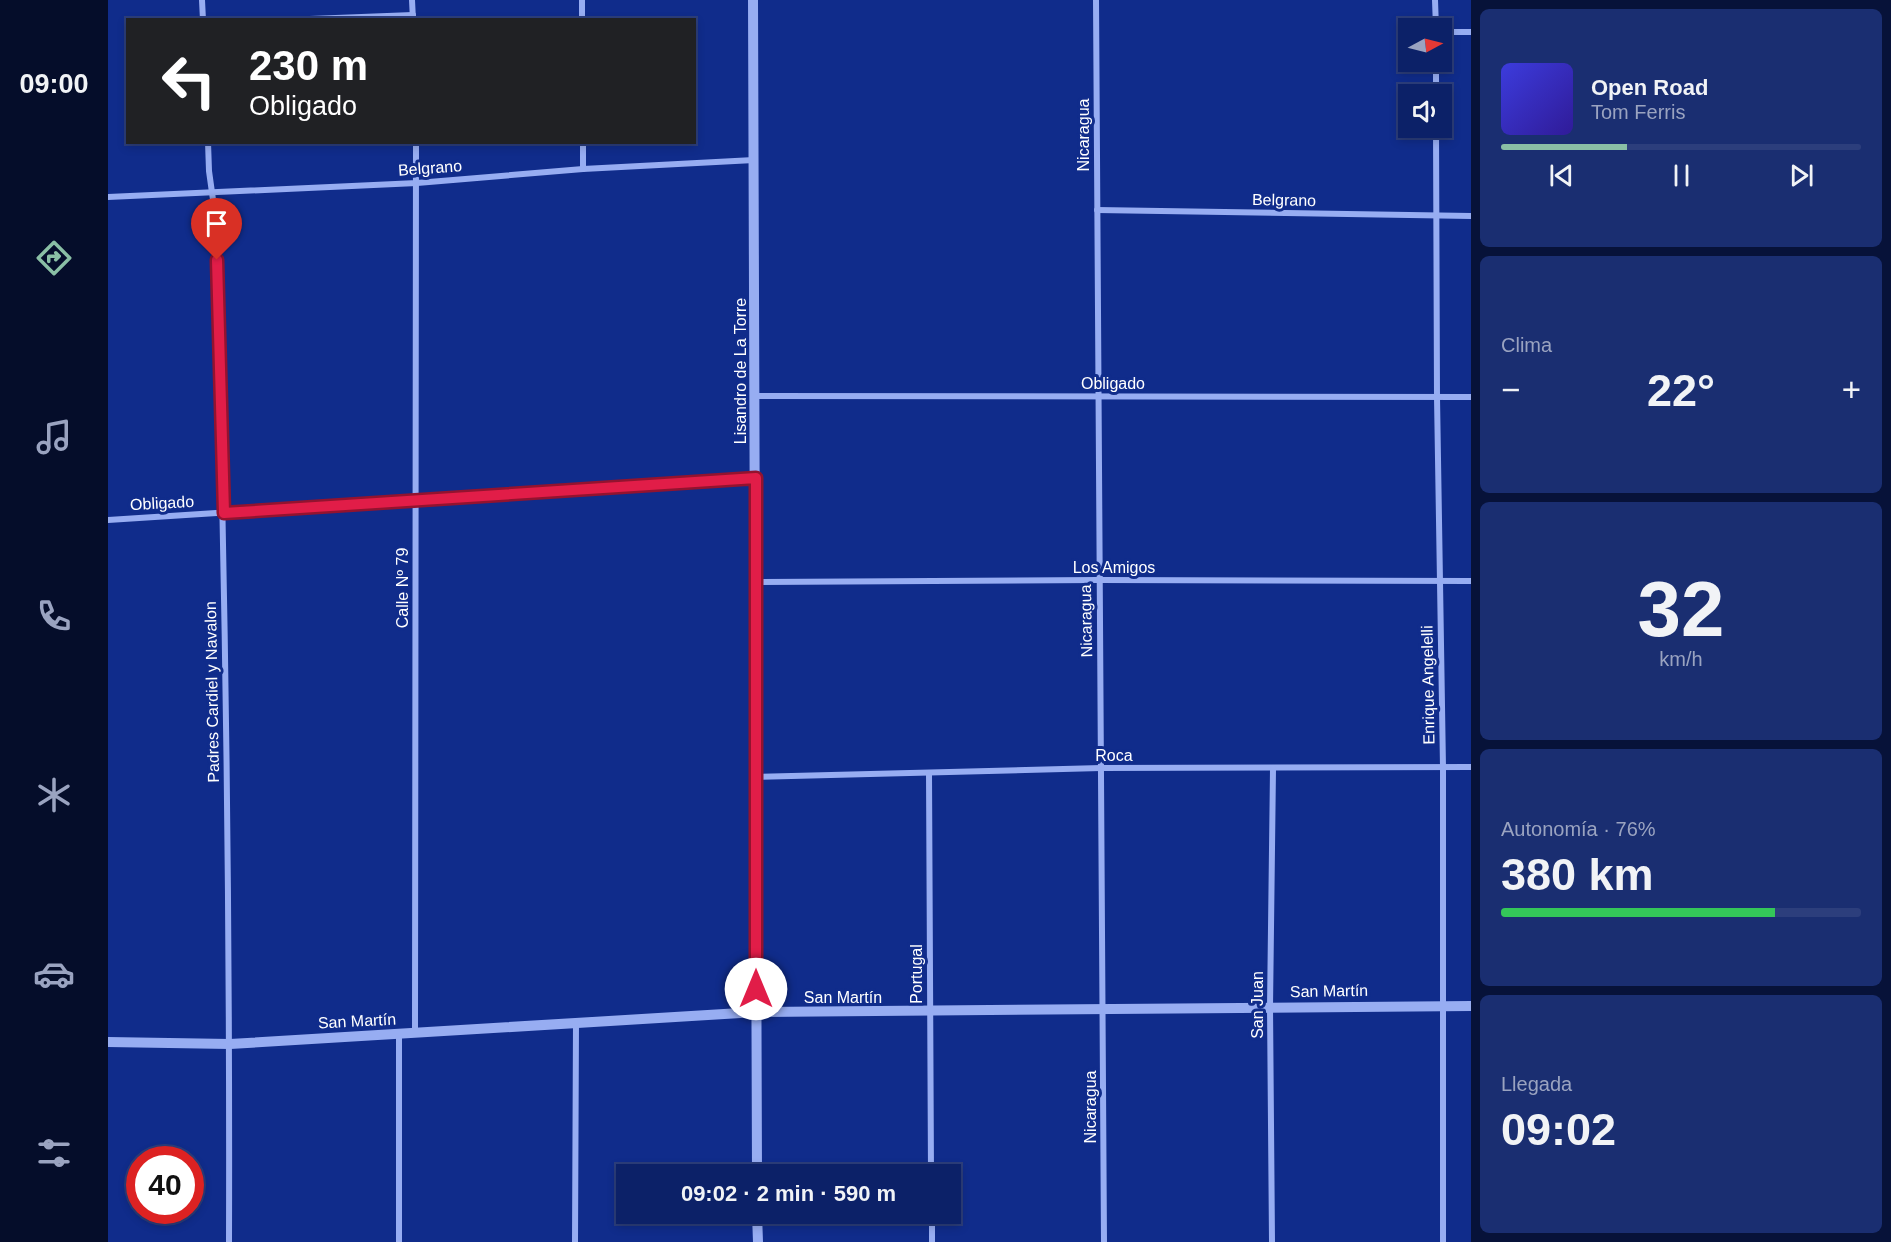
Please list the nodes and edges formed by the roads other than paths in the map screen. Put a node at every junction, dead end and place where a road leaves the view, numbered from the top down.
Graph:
1 (202, 0) edge
2 (412, 0) edge
3 (582, 0) edge
4 (753, 0) edge
5 (1096, 0) edge
6 (1436, 0) edge
7 (413, 17) edge
8 (203, 18) edge
9 (370, 18) edge
10 (582, 18) edge
11 (1436, 18) edge
12 (1452, 32) edge
13 (1471, 32) edge
14 (1436, 138) edge
15 (208, 144) edge
16 (416, 144) edge
17 (583, 144) edge
18 (754, 160) junction
19 (583, 169) junction
20 (417, 183) junction
21 (212, 193) junction
22 (108, 197) edge
23 (1097, 210) junction
24 (1436, 216) junction
25 (1471, 216) edge
26 (754, 396) junction
27 (1098, 397) junction
28 (1437, 397) junction
29 (1471, 398) edge
30 (756, 478) junction
31 (416, 501) junction
32 (224, 513) junction
33 (108, 520) edge
34 (1099, 580) junction
35 (1439, 581) junction
36 (1471, 581) edge
37 (756, 582) junction
38 (1443, 767) junction
39 (1471, 767) edge
40 (1101, 768) junction
41 (1273, 769) junction
42 (929, 773) junction
43 (756, 777) junction
44 (1443, 1005) junction
45 (1471, 1006) edge
46 (1270, 1007) junction
47 (1103, 1009) junction
48 (930, 1011) junction
49 (756, 1012) junction
50 (576, 1023) junction
51 (399, 1033) junction
52 (415, 1033) junction
53 (108, 1042) edge
54 (230, 1044) junction
55 (757, 1164) edge
56 (932, 1164) edge
57 (758, 1224) edge
58 (932, 1224) edge
59 (229, 1242) edge
60 (399, 1242) edge
61 (575, 1242) edge
62 (758, 1242) edge
63 (932, 1242) edge
64 (1104, 1242) edge
65 (1272, 1242) edge
66 (1443, 1242) edge

1 - 8 street
2 - 7 street
3 - 10 street
4 - 18 street, Lisandro de La Torre
5 - 23 street, Nicaragua
6 - 11 street
7 - 9 street
12 - 13 street
14 - 24 street, Enrique Angelelli
15 - 21 street, Padres Cardiel y Navalon
16 - 20 street, Calle Nº 79
17 - 19 street
18 - 19 street, Belgrano
18 - 26 street, Lisandro de La Torre
19 - 20 street, Belgrano
20 - 21 street, Belgrano
20 - 31 street, Calle Nº 79
21 - 22 street, Belgrano
21 - 32 street, Padres Cardiel y Navalon
23 - 24 street, Belgrano
23 - 27 street, Nicaragua
24 - 25 street, Belgrano
24 - 28 street, Enrique Angelelli
26 - 27 street, Obligado
26 - 30 street, Lisandro de La Torre
27 - 28 street, Obligado
27 - 34 street, Nicaragua
28 - 29 street, Obligado
28 - 35 street, Enrique Angelelli
30 - 31 street, Obligado
30 - 37 street, Lisandro de La Torre
31 - 32 street, Obligado
31 - 52 street, Calle Nº 79
32 - 33 street, Obligado
32 - 54 street, Padres Cardiel y Navalon
34 - 35 street, Los Amigos
34 - 37 street, Los Amigos
34 - 40 street, Nicaragua
35 - 36 street, Los Amigos
35 - 38 street, Enrique Angelelli
37 - 43 street, Lisandro de La Torre
38 - 39 street, Roca
38 - 41 street, Roca
38 - 44 street, Enrique Angelelli
40 - 41 street, Roca
40 - 42 street, Roca
40 - 47 street, Nicaragua
41 - 46 street, San Juan
42 - 43 street, Roca
42 - 48 street, Portugal
43 - 49 street, Lisandro de La Torre
44 - 45 street, San Martín
44 - 46 street, San Martín
44 - 66 street, Enrique Angelelli
46 - 47 street, San Martín
46 - 65 street, San Juan
47 - 48 street, San Martín
47 - 64 street, Nicaragua
48 - 49 street, San Martín
48 - 56 street, Portugal
49 - 50 street, San Martín
49 - 55 street, Lisandro de La Torre
50 - 52 street, San Martín
50 - 61 street
51 - 52 street, San Martín
51 - 54 street, San Martín
51 - 60 street
53 - 54 street, San Martín
54 - 59 street, Padres Cardiel y Navalon
57 - 62 street
58 - 63 street

